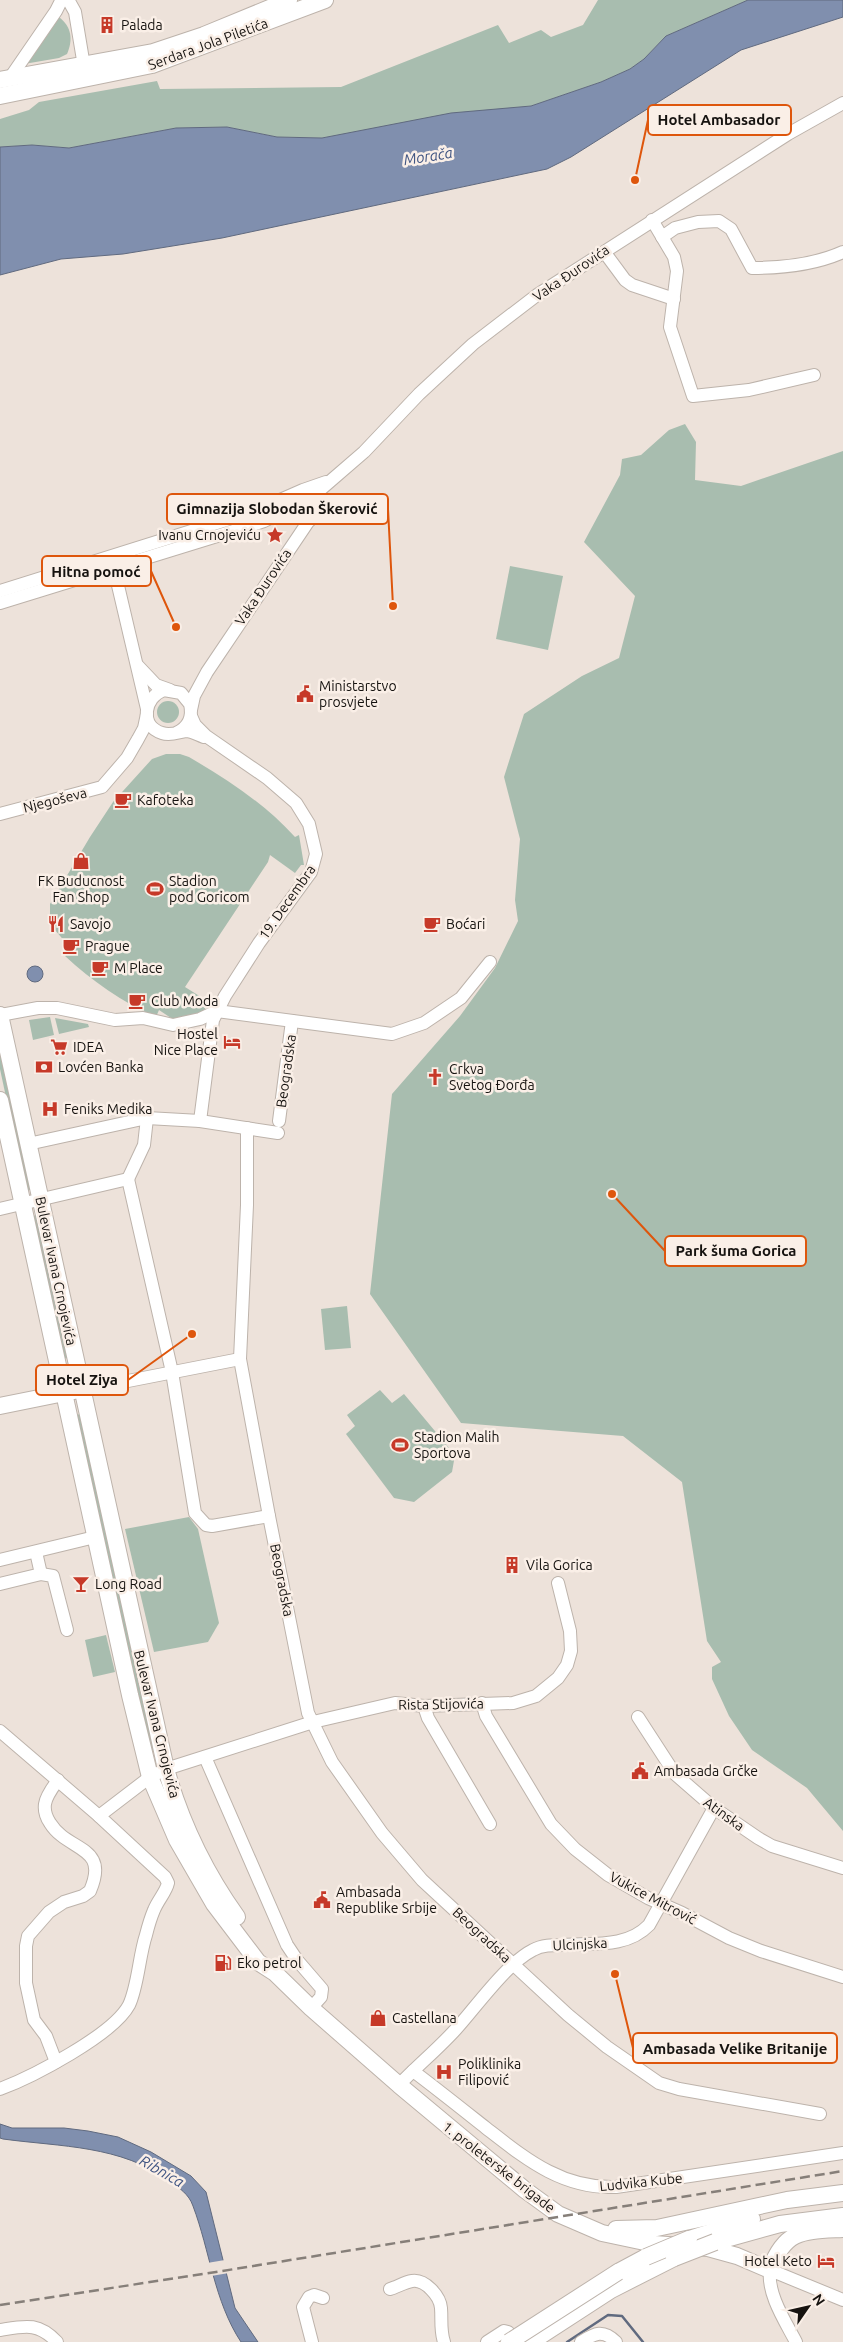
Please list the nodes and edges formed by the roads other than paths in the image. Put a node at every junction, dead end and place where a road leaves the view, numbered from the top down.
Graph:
1 (289, 0) edge
2 (325, 0) edge
3 (67, 1) edge
4 (85, 71) junction
5 (5, 79) edge
6 (0, 96) edge
7 (843, 103) edge
8 (652, 220) junction
9 (662, 238) junction
10 (843, 252) edge
11 (608, 257) dead end
12 (674, 299) junction
13 (814, 375) dead end
14 (325, 506) dead end
15 (112, 562) junction
16 (0, 591) edge
17 (0, 603) edge
18 (138, 666) junction
19 (207, 672) junction
20 (173, 690) junction
21 (147, 711) junction
22 (191, 713) junction
23 (172, 734) junction
24 (210, 740) junction
25 (126, 758) junction
26 (0, 814) edge
27 (490, 962) dead end
28 (217, 1011) junction
29 (0, 1015) edge
30 (292, 1021) junction
31 (0, 1100) edge
32 (147, 1118) junction
33 (200, 1121) junction
34 (247, 1128) junction
35 (28, 1144) junction
36 (128, 1179) junction
37 (40, 1200) junction
38 (22, 1204) junction
39 (0, 1209) edge
40 (240, 1359) junction
41 (172, 1372) junction
42 (82, 1390) junction
43 (64, 1394) junction
44 (0, 1406) edge
45 (269, 1516) junction
46 (95, 1537) junction
47 (36, 1552) junction
48 (0, 1560) edge
49 (41, 1574) junction
50 (0, 1584) edge
51 (558, 1584) dead end
52 (68, 1630) dead end
53 (482, 1703) junction
54 (424, 1706) junction
55 (638, 1716) dead end
56 (313, 1722) junction
57 (0, 1731) edge
58 (205, 1757) junction
59 (166, 1769) junction
60 (150, 1777) junction
61 (58, 1780) junction
62 (714, 1808) junction
63 (99, 1816) junction
64 (490, 1824) dead end
65 (843, 1868) edge
66 (660, 1904) junction
67 (513, 1965) junction
68 (275, 1973) junction
69 (843, 1977) edge
70 (311, 2008) junction
71 (56, 2062) junction
72 (413, 2070) junction
73 (399, 2085) junction
74 (0, 2090) edge
75 (820, 2114) dead end
76 (843, 2152) edge
77 (843, 2193) edge
78 (843, 2204) edge
79 (843, 2216) edge
80 (581, 2226) junction
81 (843, 2229) edge
82 (649, 2262) junction
83 (770, 2270) junction
84 (622, 2277) junction
85 (390, 2289) dead end
86 (323, 2298) dead end
87 (843, 2300) edge
88 (0, 2330) edge
89 (508, 2338) edge
90 (57, 2342) edge
91 (312, 2342) edge
92 (444, 2342) edge
93 (487, 2342) edge
94 (532, 2342) edge
95 (581, 2342) edge
96 (616, 2342) edge
97 (796, 2342) edge

1 - 4 main road, Serdara Jola Piletića
2 - 4 main road, Serdara Jola Piletića
3 - 4 street
3 - 5 street, Serdara Jola Piletića
4 - 5 main road, Serdara Jola Piletića
4 - 6 main road, Serdara Jola Piletića
7 - 8 street, Vaka Đurovića
8 - 9 street
8 - 15 street, Vaka Đurovića
9 - 10 street
9 - 12 street
11 - 12 street
12 - 13 street
14 - 19 street, Vaka Đurovića
15 - 16 street, Vaka Đurovića
15 - 17 street, Vaka Đurovića
15 - 18 street
18 - 20 street
18 - 21 street
19 - 20 street
19 - 22 street
20 - 21 street
20 - 22 street
21 - 23 street
21 - 25 street
22 - 23 street
22 - 24 street, 19. Decembra
23 - 24 street, 19. Decembra
23 - 25 street
24 - 28 street, 19. Decembra
25 - 26 street, Njegoševa
27 - 30 street
28 - 29 street
28 - 30 street
28 - 33 street, 19. Decembra
29 - 35 main road, Bulevar Ivana Crnojevića
30 - 34 street, Beogradska
31 - 38 main road, Bulevar Ivana Crnojevića
32 - 33 street
32 - 35 street
32 - 36 street
33 - 34 street
34 - 40 street, Beogradska
35 - 37 main road, Bulevar Ivana Crnojevića
36 - 37 street
36 - 41 street
37 - 38 street
37 - 42 main road, Bulevar Ivana Crnojevića
38 - 39 street
38 - 43 main road, Bulevar Ivana Crnojevića
40 - 41 street
40 - 45 street, Beogradska
41 - 42 street
41 - 45 street
42 - 43 main road
42 - 59 main road, Bulevar Ivana Crnojevića
43 - 44 main road
43 - 46 main road, Bulevar Ivana Crnojevića
45 - 56 street, Beogradska
46 - 47 street
46 - 60 main road, Bulevar Ivana Crnojevića
47 - 48 street
47 - 49 street
49 - 50 street
49 - 52 street
51 - 53 street, Rista Stijovića
53 - 54 street, Rista Stijovića
53 - 66 street, Vukice Mitrović
54 - 56 street, Rista Stijovića
54 - 64 street
55 - 62 street, Atinska
56 - 58 street, Rista Stijovića
56 - 67 street, Beogradska
57 - 61 street
58 - 59 street, Rista Stijovića
58 - 70 street
59 - 60 street, Rista Stijovića
59 - 68 main road, Bulevar Ivana Crnojevića
60 - 63 street, Rista Stijovića
60 - 68 main road, Bulevar Ivana Crnojevića
61 - 63 street
61 - 71 street
62 - 65 street, Atinska
62 - 66 street, Ulcinjska
63 - 71 street
66 - 67 street, Ulcinjska
66 - 69 street, Vukice Mitrović
67 - 72 street, Ulcinjska
67 - 75 street, Beogradska
68 - 70 main road, 1. proleterske brigade
70 - 73 main road, 1. proleterske brigade
71 - 74 street
72 - 73 street, Ulcinjska
72 - 76 street, Ludvika Kube
73 - 80 main road, 1. proleterske brigade
77 - 80 main road
78 - 82 main road, bridge
79 - 82 main road, bridge
80 - 83 main road, 1. proleterske brigade
81 - 83 main road
82 - 84 main road
83 - 87 street
83 - 97 street
84 - 89 main road, bridge
84 - 94 main road
85 - 92 street
86 - 91 street
88 - 90 street
89 - 93 street
95 - 96 street

